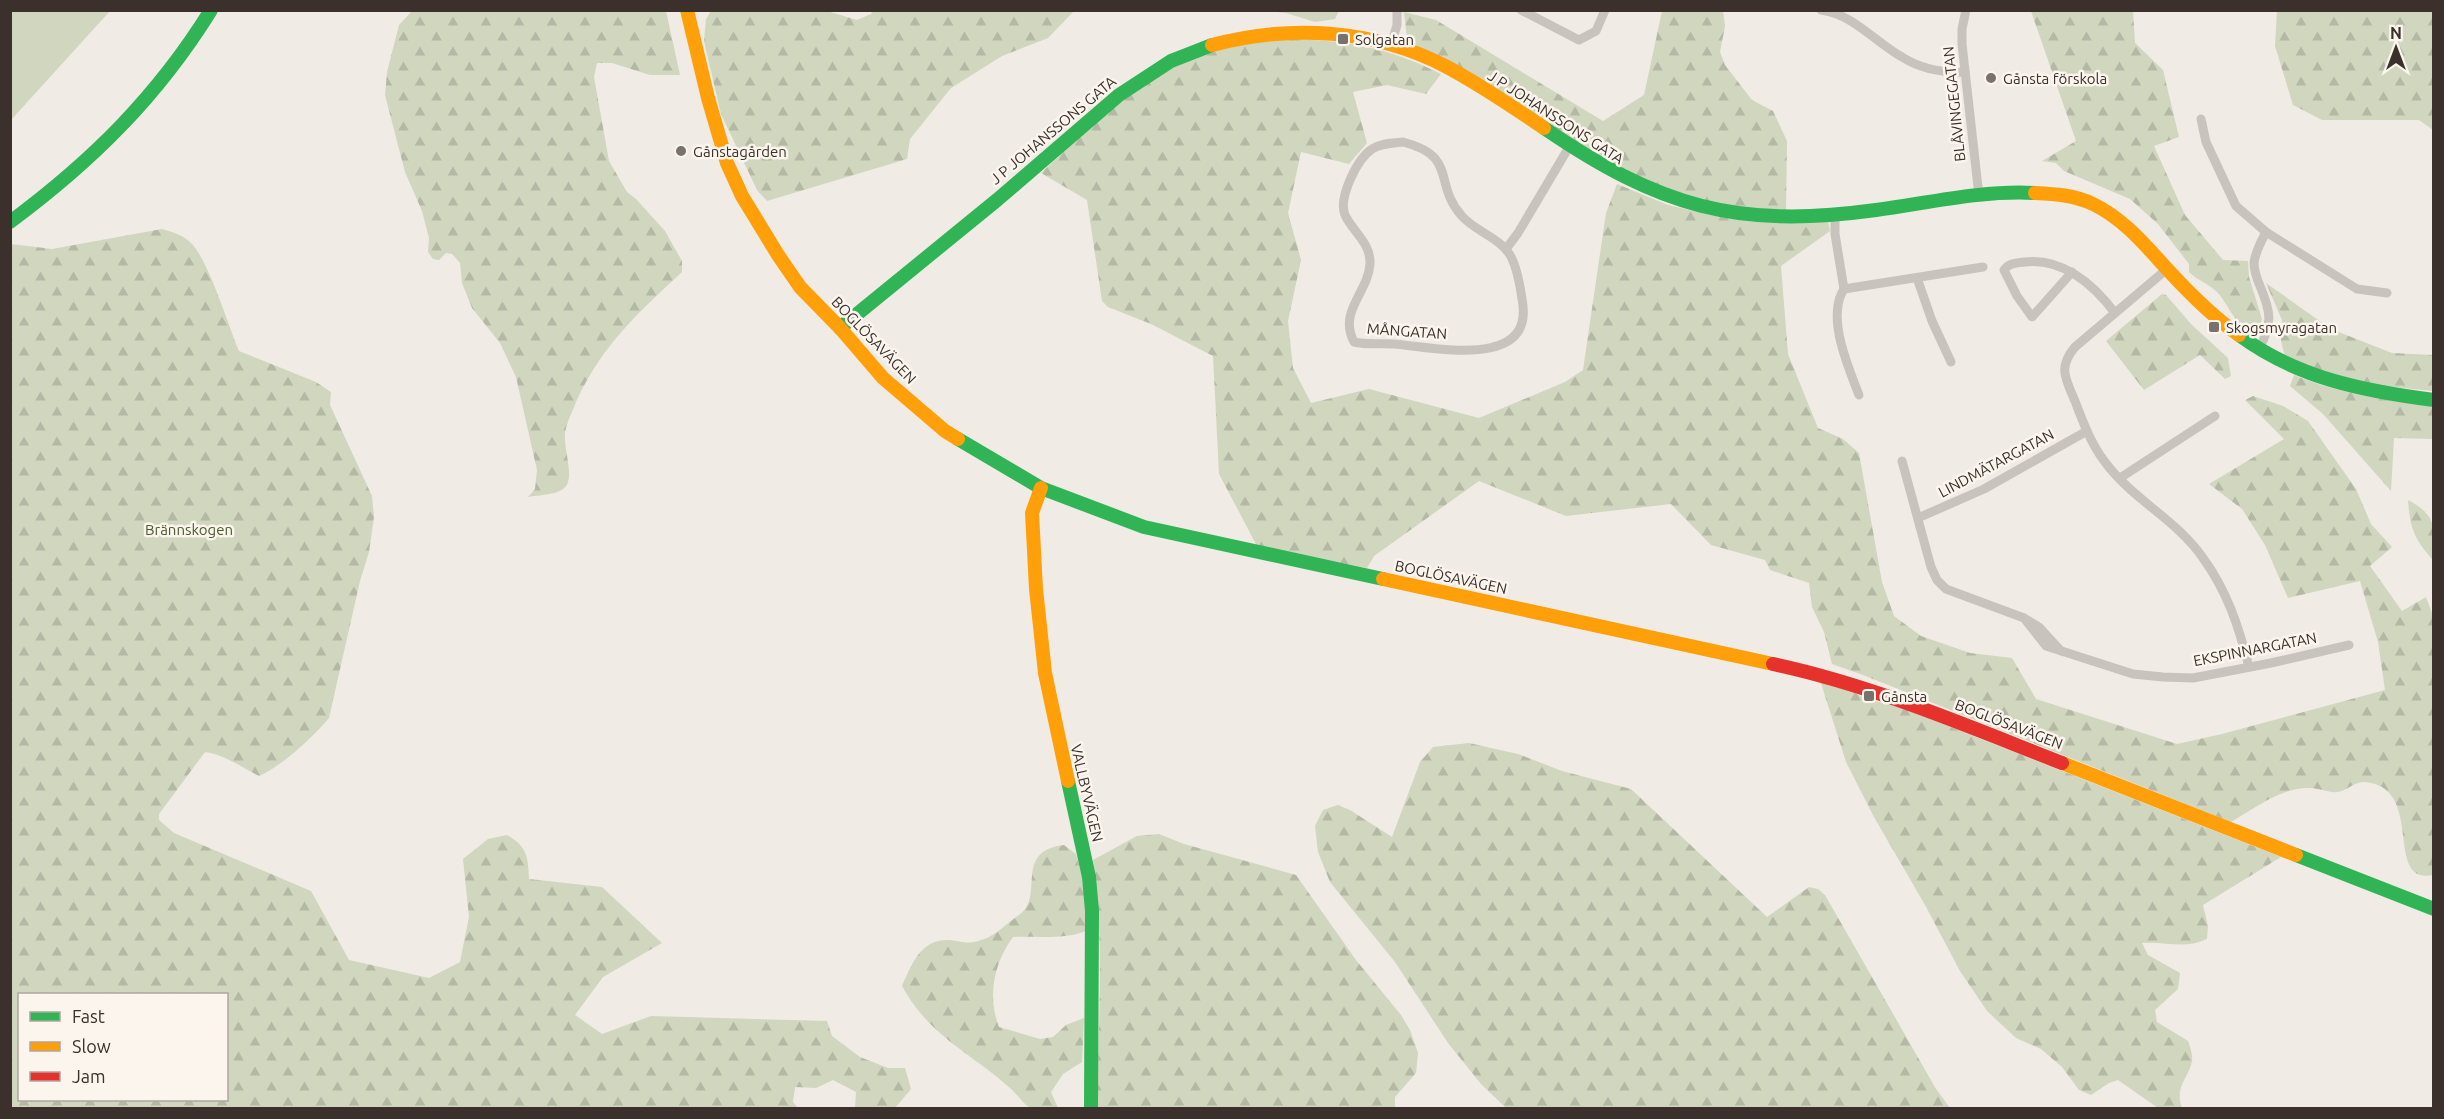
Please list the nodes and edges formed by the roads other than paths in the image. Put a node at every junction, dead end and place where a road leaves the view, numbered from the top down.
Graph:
1 (211, 10) edge
2 (687, 10) edge
3 (1397, 10) edge
4 (1521, 10) edge
5 (1605, 10) edge
6 (1821, 10) edge
7 (1966, 10) edge
8 (1391, 45) junction
9 (1965, 72) junction
10 (2201, 119) dead end
11 (1569, 147) junction
12 (1979, 196) junction
13 (1835, 214) junction
14 (10, 222) edge
15 (2266, 232) junction
16 (1506, 249) junction
17 (1983, 267) dead end
18 (2168, 269) junction
19 (2072, 272) junction
20 (1917, 278) junction
21 (1844, 289) junction
22 (2387, 293) dead end
23 (2115, 313) junction
24 (840, 328) junction
25 (2259, 349) junction
26 (1951, 362) dead end
27 (1859, 395) dead end
28 (2433, 399) edge
29 (2214, 416) dead end
30 (2087, 431) junction
31 (1902, 461) dead end
32 (2120, 478) junction
33 (1041, 488) junction
34 (1918, 518) junction
35 (2349, 645) dead end
36 (2249, 667) junction
37 (2433, 909) edge
38 (1091, 1108) edge

1 - 14 street
2 - 24 street, BOGLÖSAVÄGEN
3 - 8 street
4 - 5 street
6 - 9 street
7 - 9 street, BLÅVINGEGATAN
8 - 11 street, J P JOHANSSONS GATA
8 - 24 street, J P JOHANSSONS GATA
9 - 12 street, BLÅVINGEGATAN
10 - 15 street
11 - 13 street, J P JOHANSSONS GATA
11 - 16 street
12 - 13 street, J P JOHANSSONS GATA
12 - 18 street, J P JOHANSSONS GATA
13 - 21 street
15 - 22 street
15 - 25 street
16 - 16 street, MÅNGATAN
17 - 20 street
18 - 23 street
18 - 25 street, J P JOHANSSONS GATA
19 - 19 street
19 - 23 street
20 - 21 street
20 - 26 street
21 - 27 street
23 - 30 street
24 - 33 street, BOGLÖSAVÄGEN
25 - 28 street, J P JOHANSSONS GATA
29 - 32 street
30 - 32 street
30 - 34 street, LINDMÄTARGATAN
31 - 34 street, EKSPINNARGATAN
32 - 36 street
33 - 37 street, BOGLÖSAVÄGEN
33 - 38 street, VALLBYVÄGEN
34 - 36 street, EKSPINNARGATAN
35 - 36 street, EKSPINNARGATAN

